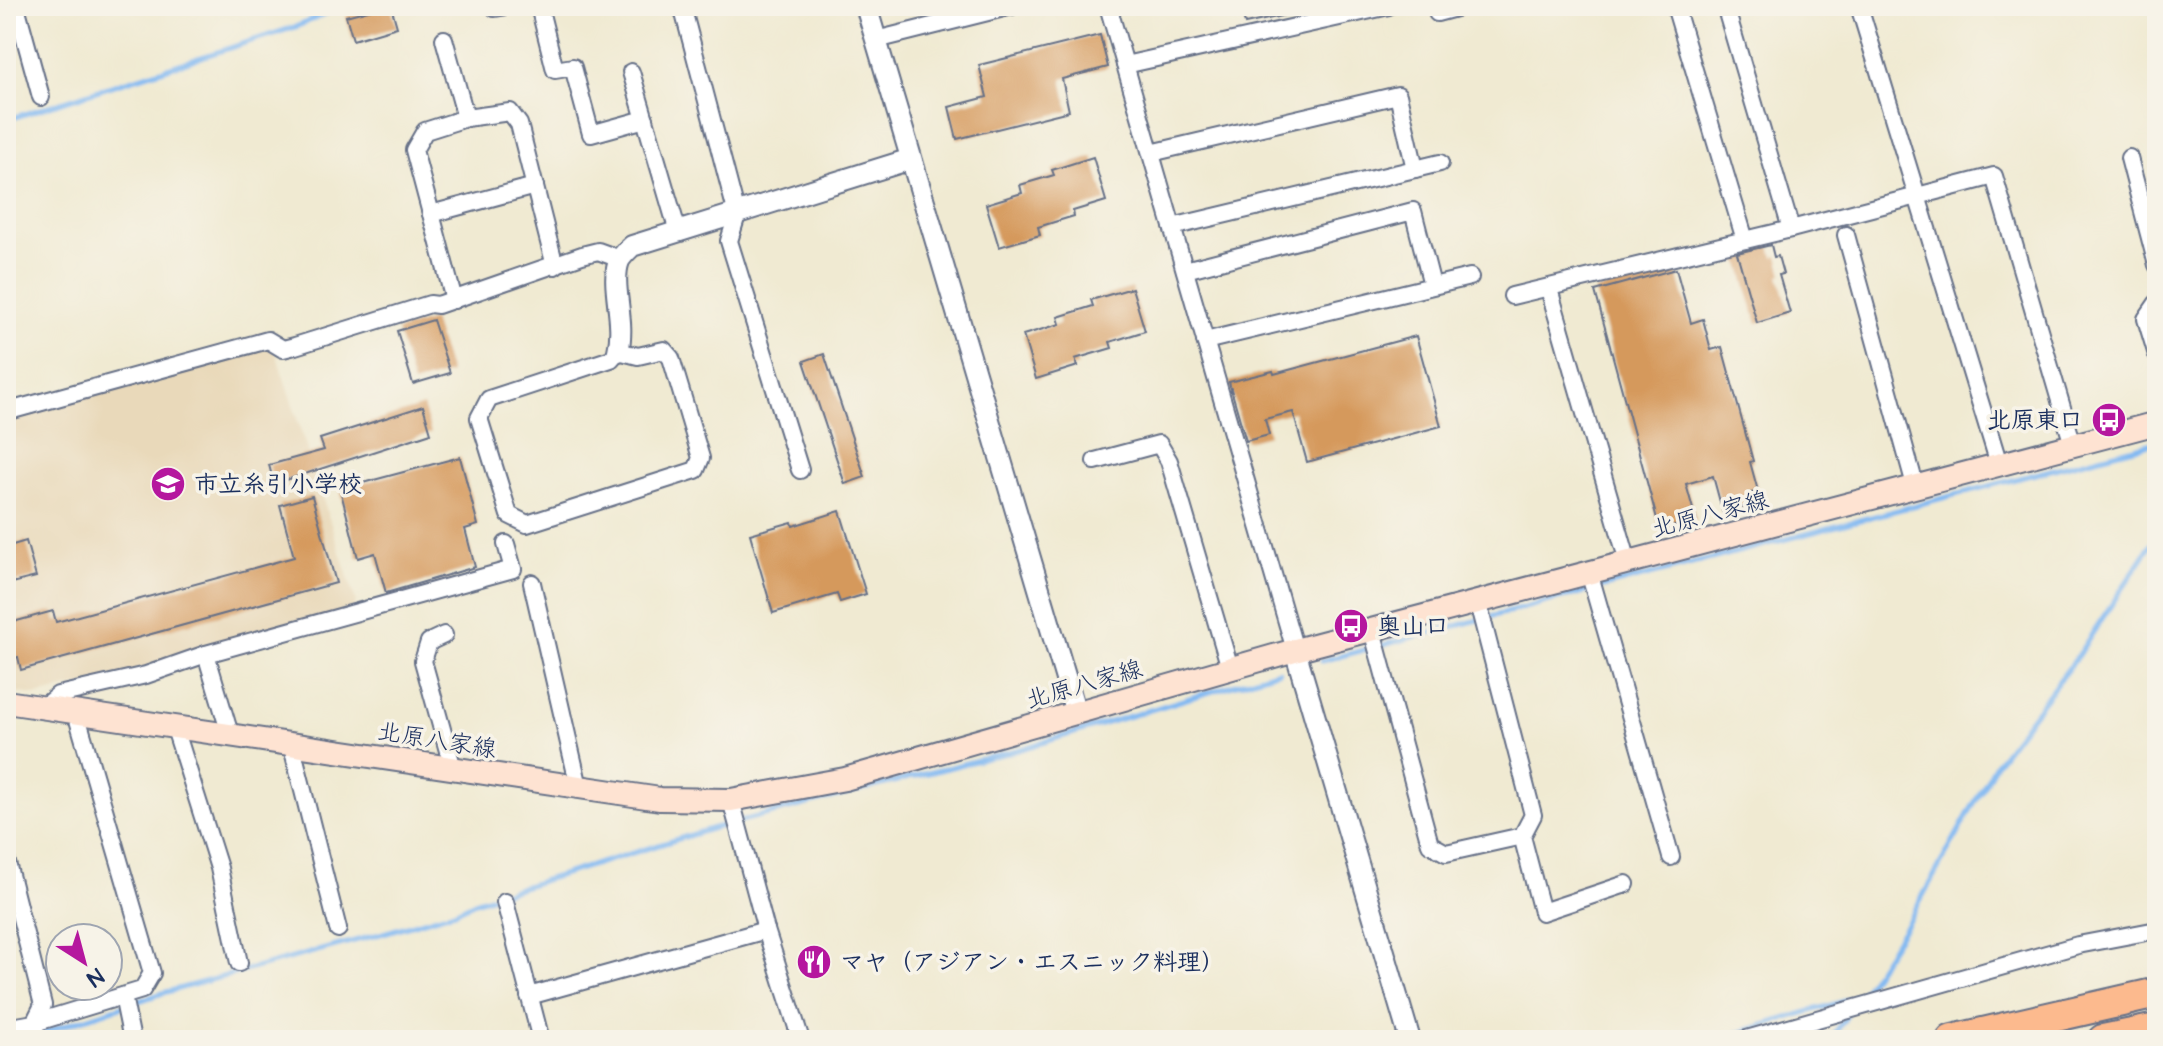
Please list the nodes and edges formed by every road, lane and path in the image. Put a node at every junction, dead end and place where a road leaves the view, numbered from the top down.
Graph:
1 (16, 6) edge
2 (539, 6) edge
3 (682, 6) edge
4 (866, 6) edge
5 (1012, 6) edge
6 (1108, 6) edge
7 (1389, 6) edge
8 (1463, 6) edge
9 (1675, 6) edge
10 (1725, 6) edge
11 (1859, 6) edge
12 (1437, 13) dead end
13 (444, 39) dead end
14 (876, 40) junction
15 (1125, 65) junction
16 (631, 72) dead end
17 (41, 97) dead end
18 (466, 118) junction
19 (645, 119) junction
20 (1151, 153) junction
21 (2129, 158) dead end
22 (911, 159) junction
23 (1440, 163) dead end
24 (1415, 169) junction
25 (535, 186) junction
26 (1919, 194) junction
27 (431, 214) junction
28 (737, 215) junction
29 (1172, 227) junction
30 (1791, 229) junction
31 (678, 232) junction
32 (1846, 235) dead end
33 (1745, 240) junction
34 (620, 259) junction
35 (2157, 265) edge
36 (555, 266) junction
37 (1185, 270) junction
38 (1470, 277) dead end
39 (1432, 285) junction
40 (1549, 289) junction
41 (1512, 296) dead end
42 (454, 300) junction
43 (2157, 303) edge
44 (1205, 341) junction
45 (618, 351) junction
46 (2157, 355) edge
47 (6, 408) edge
48 (2157, 423) edge
49 (2073, 445) junction
50 (1095, 461) dead end
51 (1999, 464) junction
52 (800, 470) dead end
53 (1915, 485) junction
54 (506, 544) dead end
55 (1628, 562) junction
56 (1589, 572) junction
57 (532, 583) dead end
58 (1478, 603) junction
59 (1372, 630) junction
60 (444, 635) dead end
61 (1295, 650) junction
62 (206, 654) junction
63 (1230, 668) junction
64 (6, 702) edge
65 (42, 708) junction
66 (76, 713) junction
67 (1076, 713) junction
68 (174, 725) junction
69 (230, 734) junction
70 (291, 743) junction
71 (453, 769) junction
72 (579, 787) junction
73 (731, 800) junction
74 (1522, 836) junction
75 (1671, 857) dead end
76 (6, 859) edge
77 (1626, 884) dead end
78 (505, 902) dead end
79 (338, 929) dead end
80 (766, 930) junction
81 (2157, 930) edge
82 (239, 963) dead end
83 (2157, 993) edge
84 (124, 996) edge
85 (529, 996) junction
86 (124, 1000) edge
87 (108, 1002) edge
88 (6, 1028) edge
89 (2157, 1029) edge
90 (35, 1032) edge
91 (132, 1040) edge
92 (541, 1040) edge
93 (801, 1040) edge
94 (1410, 1040) edge
95 (1743, 1040) edge
96 (1952, 1040) edge
97 (2103, 1040) edge

1 - 17 street
2 - 19 street
3 - 28 street
4 - 14 street
5 - 14 street
6 - 15 street
7 - 15 street
8 - 12 street
9 - 33 street
10 - 30 street
11 - 26 street
13 - 18 street
14 - 22 street
15 - 20 street
16 - 19 street
18 - 25 street
18 - 27 street
19 - 31 street
20 - 24 street
20 - 29 street
21 - 35 street
22 - 28 street
22 - 67 street
23 - 24 street
24 - 29 street
25 - 27 street
25 - 36 street
26 - 30 street
26 - 49 street
26 - 51 street
27 - 42 street
28 - 31 street
28 - 52 street
29 - 37 street
30 - 33 street
31 - 34 street
32 - 53 street
33 - 40 street
34 - 36 street
34 - 45 street
36 - 42 street
37 - 39 street
37 - 44 street
38 - 39 street
39 - 44 street
40 - 41 street
40 - 55 street
42 - 47 street
43 - 46 street
44 - 61 street
45 - 45 street
48 - 49 main road, 北原八家線
49 - 51 main road, 北原八家線
50 - 63 street
51 - 53 main road, 北原八家線
53 - 55 main road, 北原八家線
54 - 62 street
55 - 56 main road, 北原八家線
56 - 58 main road, 北原八家線
56 - 75 street
57 - 72 street
58 - 59 main road, 北原八家線
58 - 74 street
59 - 61 main road, 北原八家線
59 - 74 street
60 - 71 street
61 - 63 main road, 北原八家線
61 - 94 street
62 - 65 street
62 - 69 street
63 - 67 main road, 北原八家線
64 - 65 main road, 北原八家線
65 - 66 main road, 北原八家線
66 - 68 main road, 北原八家線
66 - 84 street
67 - 73 main road, 北原八家線
68 - 69 main road, 北原八家線
68 - 82 street
69 - 70 main road, 北原八家線
70 - 71 main road, 北原八家線
70 - 79 street
71 - 72 main road, 北原八家線
72 - 73 main road, 北原八家線
73 - 80 street
74 - 77 street
76 - 90 street
78 - 85 street
80 - 85 street
80 - 93 street
81 - 95 street
83 - 96 highway
85 - 92 street
86 - 91 street
87 - 90 street
88 - 90 street
89 - 97 highway

